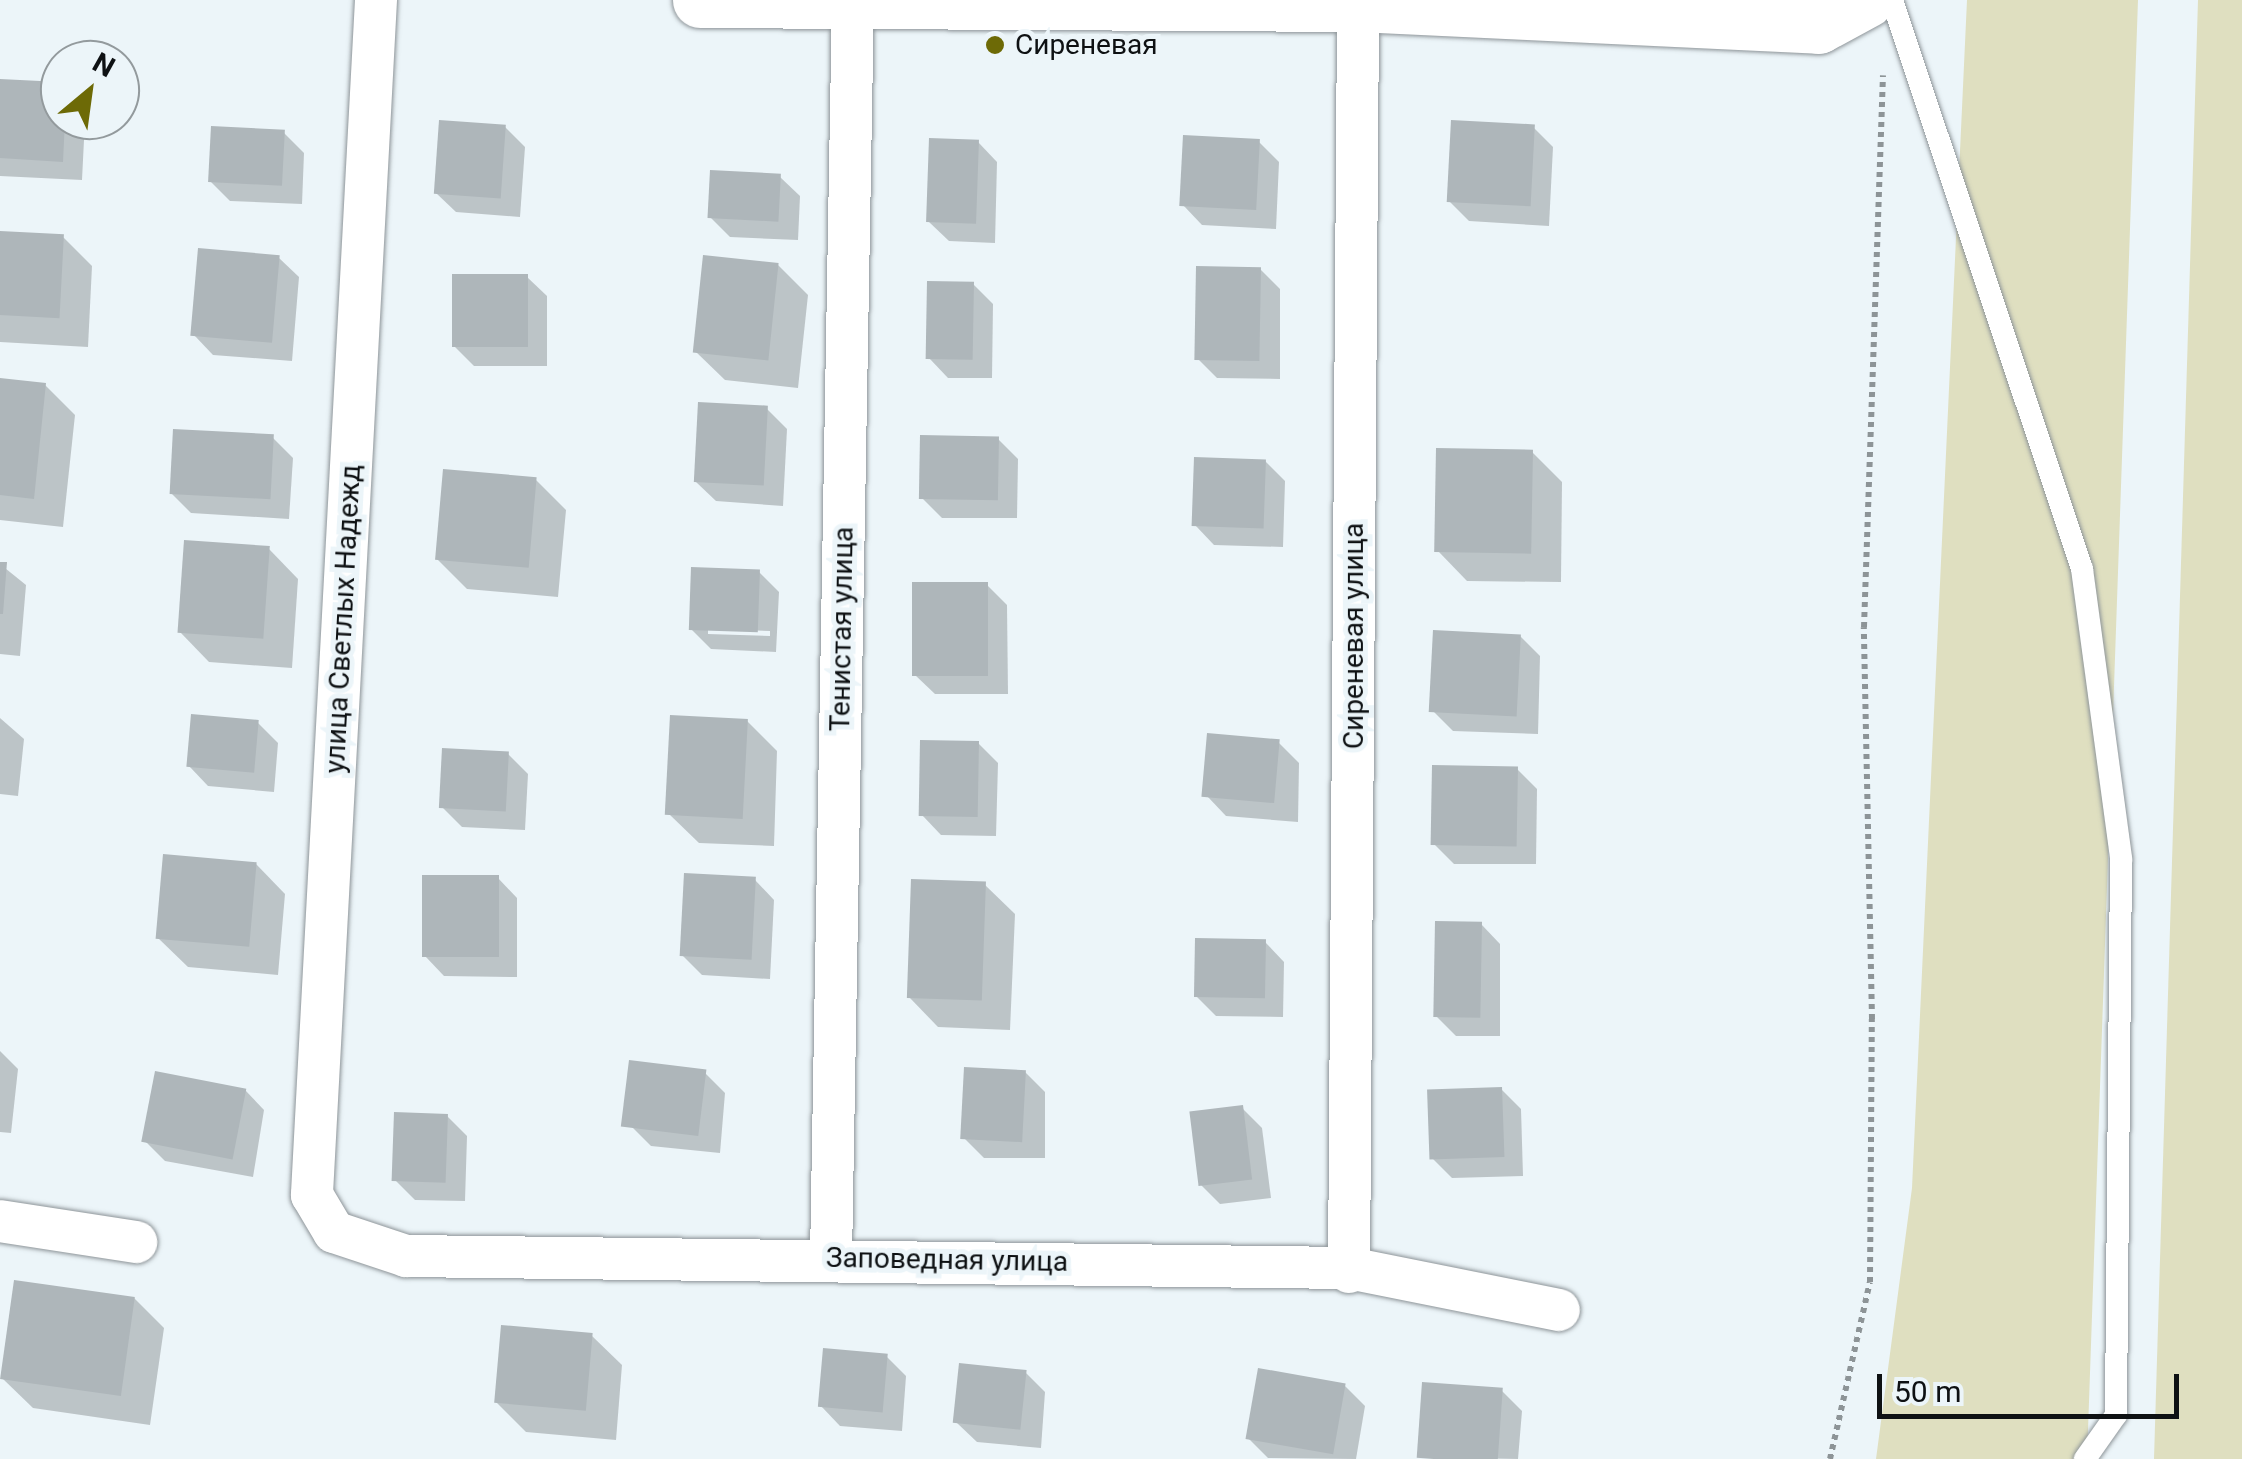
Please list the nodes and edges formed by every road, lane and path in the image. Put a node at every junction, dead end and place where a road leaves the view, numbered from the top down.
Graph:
1 (376, 0) edge
2 (700, 0) edge
3 (1866, 0) edge
4 (1892, 0) edge
5 (853, 1) edge
6 (1358, 2) edge
7 (1883, 70) dead end
8 (0, 1221) edge
9 (334, 1232) joint
10 (136, 1242) dead end
11 (831, 1258) junction
12 (1349, 1270) junction
13 (1559, 1310) dead end
14 (1830, 1459) edge
15 (2085, 1459) edge

1 - 9 street, улица Светлых Надежд
2 - 5 street
3 - 6 street
4 - 15 lane
5 - 6 street
5 - 11 street, Тенистая улица
6 - 12 street, Сиреневая улица
7 - 14 path
8 - 10 street
9 - 11 street, Заповедная улица
11 - 12 street, Заповедная улица
12 - 13 street, Заповедная улица

